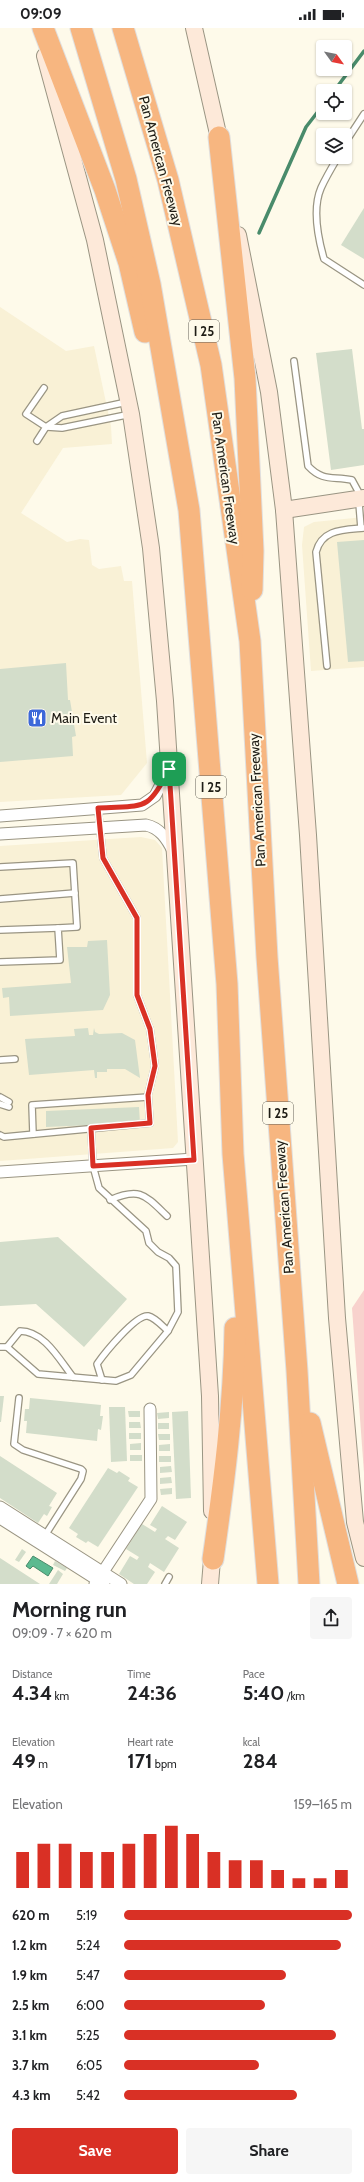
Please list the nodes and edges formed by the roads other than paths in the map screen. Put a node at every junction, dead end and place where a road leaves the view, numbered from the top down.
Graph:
1 (36, 28) edge
2 (43, 28) edge
3 (81, 28) edge
4 (123, 28) edge
5 (194, 28) edge
6 (364, 114) edge
7 (352, 132) edge
8 (219, 137) junction
9 (334, 164) edge
10 (364, 285) edge
11 (294, 361) dead end
12 (44, 388) dead end
13 (130, 408) junction
14 (174, 422) junction
15 (46, 427) junction
16 (37, 440) dead end
17 (362, 498) edge
18 (284, 510) junction
19 (363, 528) edge
20 (250, 641) junction
21 (327, 666) dead end
22 (169, 769) junction
23 (98, 808) junction
24 (0, 816) edge
25 (99, 828) junction
26 (0, 834) edge
27 (175, 855) junction
28 (0, 868) edge
29 (75, 893) junction
30 (0, 898) edge
31 (58, 928) junction
32 (0, 930) edge
33 (0, 962) edge
34 (15, 1059) dead end
35 (0, 1060) edge
36 (0, 1097) edge
37 (148, 1097) junction
38 (0, 1104) edge
39 (91, 1128) junction
40 (32, 1134) junction
41 (0, 1135) edge
42 (233, 1154) junction
43 (194, 1160) junction
44 (93, 1166) junction
45 (0, 1172) edge
46 (110, 1200) junction
47 (166, 1216) dead end
48 (168, 1331) junction
49 (0, 1347) edge
50 (7, 1347) junction
51 (297, 1371) junction
52 (73, 1377) junction
53 (102, 1380) junction
54 (19, 1398) dead end
55 (150, 1408) dead end
56 (0, 1507) edge
57 (0, 1518) edge
58 (42, 1539) junction
59 (364, 1558) edge
60 (213, 1560) junction
61 (169, 1577) dead end
62 (100, 1580) edge
63 (121, 1584) edge
64 (165, 1584) edge
65 (210, 1584) edge
66 (268, 1584) edge
67 (309, 1584) edge
68 (348, 1584) edge

1 - 13 main road
2 - 14 highway
3 - 14 highway, I 25
4 - 20 highway, Pan American Freeway / I 25
5 - 8 main road
6 - 7 lane
8 - 18 main road
8 - 20 highway
9 - 10 lane
11 - 17 lane
12 - 15 lane
13 - 15 lane
13 - 15 lane
13 - 22 main road
14 - 42 highway, I 25
15 - 16 lane
17 - 18 main road
17 - 19 lane
18 - 59 main road
19 - 21 lane
20 - 51 highway, Pan American Freeway / I 25
22 - 23 street
22 - 27 main road
23 - 24 street
23 - 25 lane
25 - 26 street
25 - 27 street
25 - 37 lane
27 - 43 main road
28 - 29 lane
29 - 30 lane
29 - 31 lane
31 - 32 lane
31 - 33 lane
34 - 35 lane
36 - 38 lane
37 - 39 lane
37 - 40 lane
39 - 40 lane
39 - 44 lane
40 - 41 lane
42 - 60 highway
42 - 66 highway, I 25
43 - 44 street
43 - 60 main road
44 - 45 street
44 - 46 lane
46 - 47 lane
46 - 48 lane
48 - 53 lane
48 - 53 lane
49 - 50 lane
50 - 52 lane
50 - 52 lane
51 - 67 highway, Pan American Freeway / I 25
51 - 68 highway
52 - 53 lane
54 - 58 lane
55 - 62 street
56 - 58 street
57 - 58 street
58 - 62 street
60 - 65 main road
61 - 64 lane
62 - 63 street

